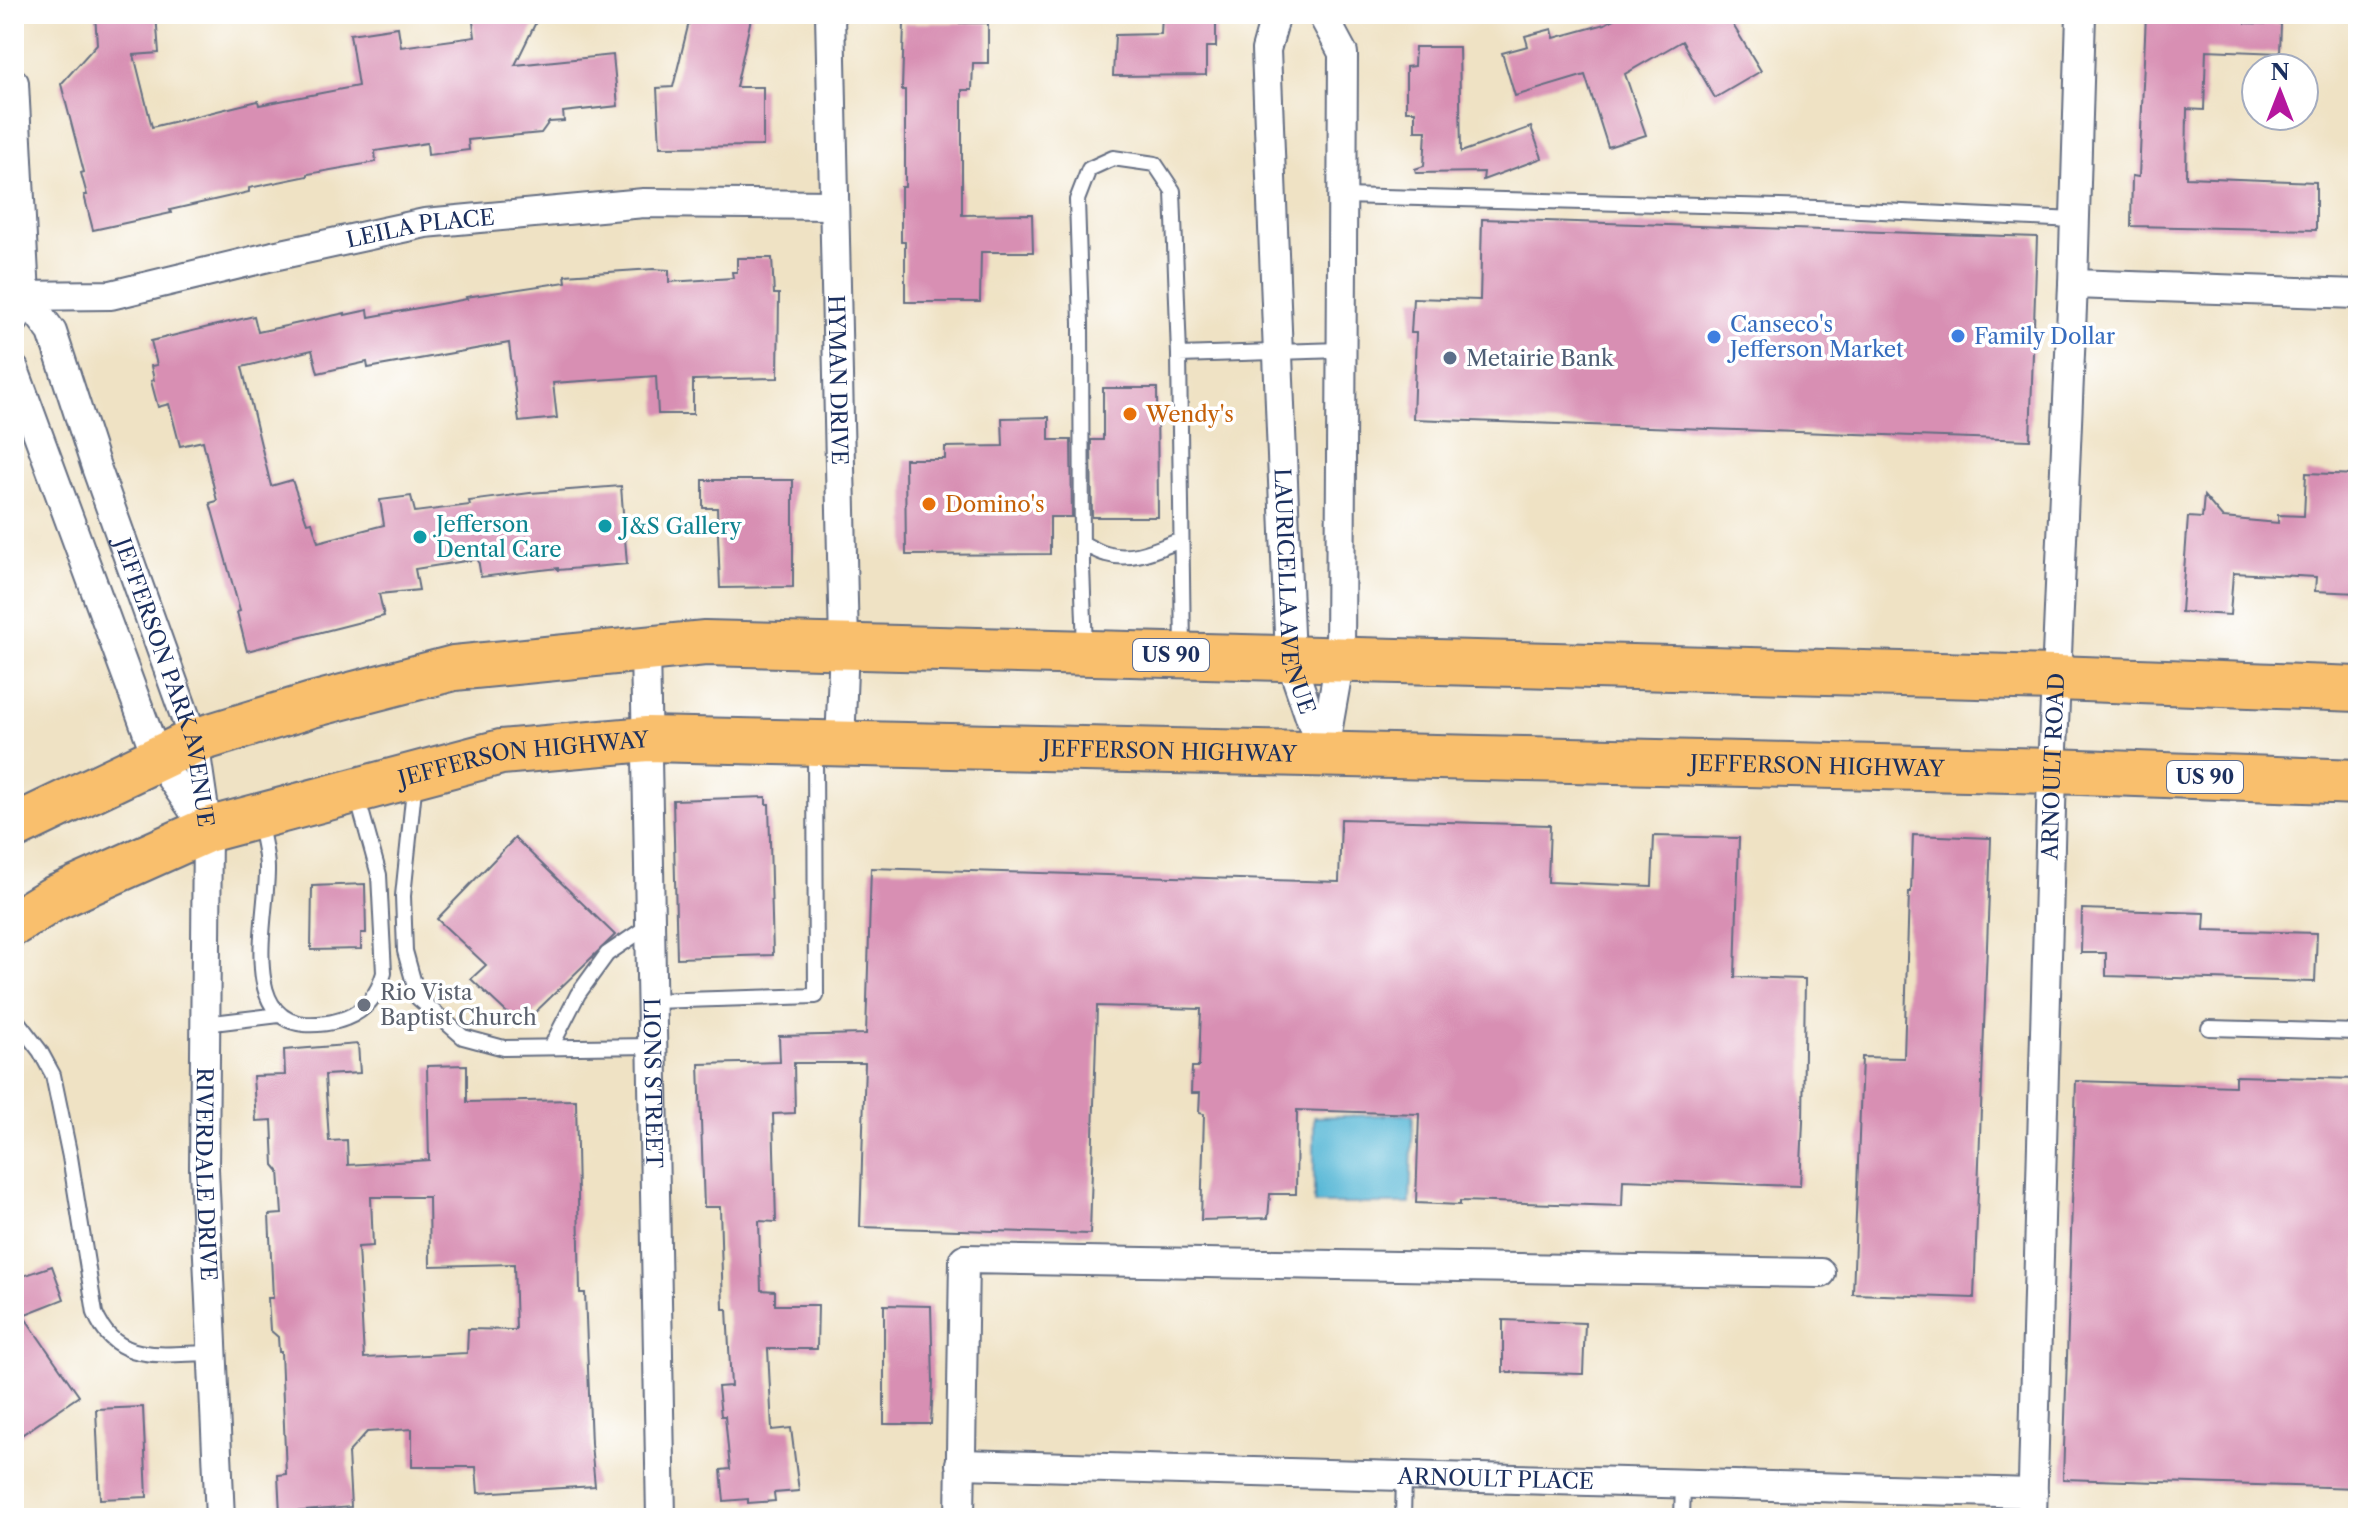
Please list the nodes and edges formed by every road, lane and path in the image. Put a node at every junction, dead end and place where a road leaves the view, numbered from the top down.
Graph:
1 (830, 14) edge
2 (1276, 14) edge
3 (1322, 14) edge
4 (2081, 14) edge
5 (14, 83) edge
6 (1342, 196) junction
7 (833, 205) junction
8 (2075, 220) junction
9 (2073, 284) junction
10 (2358, 294) edge
11 (18, 304) edge
12 (1341, 350) junction
13 (1278, 351) junction
14 (1179, 355) junction
15 (14, 369) edge
16 (1181, 540) junction
17 (1082, 543) junction
18 (844, 646) junction
19 (645, 649) junction
20 (1086, 653) junction
21 (1183, 656) junction
22 (1290, 659) junction
23 (1340, 659) junction
24 (2056, 678) junction
25 (2358, 689) edge
26 (647, 739) junction
27 (828, 744) junction
28 (176, 749) junction
29 (1323, 755) junction
30 (2052, 771) junction
31 (416, 774) junction
32 (2358, 782) edge
33 (356, 790) junction
34 (258, 817) junction
35 (14, 827) edge
36 (207, 830) junction
37 (14, 923) edge
38 (651, 924) junction
39 (652, 1001) junction
40 (279, 1015) junction
41 (14, 1017) edge
42 (205, 1024) junction
43 (2209, 1028) dead end
44 (2358, 1032) edge
45 (653, 1046) junction
46 (551, 1047) junction
47 (1821, 1273) dead end
48 (212, 1353) junction
49 (960, 1464) junction
50 (1404, 1476) junction
51 (1683, 1484) junction
52 (2032, 1505) edge
53 (220, 1518) edge
54 (661, 1518) edge
55 (960, 1518) edge
56 (1403, 1518) edge
57 (1682, 1518) edge

1 - 7 street, HYMAN DRIVE
2 - 13 street, LAURICELLA AVENUE
3 - 6 street, LAURICELLA AVENUE
4 - 8 street, ARNOULT ROAD
5 - 11 street
6 - 8 lane
6 - 12 street, LAURICELLA AVENUE
7 - 11 street, LEILA PLACE
7 - 18 street, HYMAN DRIVE
8 - 9 street, ARNOULT ROAD
9 - 10 street
9 - 24 street, ARNOULT ROAD
11 - 28 street, JEFFERSON PARK AVENUE
12 - 13 lane
12 - 23 street, LAURICELLA AVENUE
13 - 14 lane
13 - 22 street, LAURICELLA AVENUE
14 - 16 lane
14 - 17 lane
15 - 28 street, JEFFERSON PARK AVENUE
16 - 17 lane
16 - 21 lane
17 - 20 lane
18 - 19 main road, US 90
18 - 20 main road, US 90
18 - 27 street, HYMAN DRIVE
19 - 26 street, LIONS STREET
19 - 28 main road, US 90
20 - 21 main road, US 90
21 - 22 main road, US 90
22 - 23 main road, US 90
22 - 29 street, LAURICELLA AVENUE
23 - 24 main road, US 90
23 - 29 street, LAURICELLA AVENUE
24 - 25 main road, US 90
24 - 30 street, ARNOULT ROAD
26 - 27 main road, JEFFERSON HIGHWAY / US 90
26 - 31 main road, JEFFERSON HIGHWAY / US 90
26 - 38 street, LIONS STREET
27 - 29 main road, JEFFERSON HIGHWAY / US 90
27 - 39 lane
28 - 35 main road, US 90
28 - 36 street, JEFFERSON PARK AVENUE
28 - 36 street, JEFFERSON PARK AVENUE
29 - 30 main road, JEFFERSON HIGHWAY / US 90
30 - 32 main road, JEFFERSON HIGHWAY / US 90
30 - 52 street, ARNOULT ROAD
31 - 33 main road, JEFFERSON HIGHWAY / US 90
31 - 46 lane
33 - 34 main road, JEFFERSON HIGHWAY / US 90
33 - 40 lane
34 - 36 main road, JEFFERSON HIGHWAY / US 90
34 - 40 lane
36 - 37 main road, JEFFERSON HIGHWAY / US 90
36 - 42 street, RIVERDALE DRIVE
38 - 39 street, LIONS STREET
38 - 46 lane
39 - 45 street, LIONS STREET
40 - 42 lane
41 - 48 lane
42 - 48 street, RIVERDALE DRIVE
43 - 44 lane
45 - 46 lane
45 - 54 street, LIONS STREET
47 - 49 street
48 - 53 street, RIVERDALE DRIVE
49 - 50 street, ARNOULT PLACE
49 - 55 street
50 - 51 street, ARNOULT PLACE
50 - 56 lane
51 - 52 street, ARNOULT PLACE
51 - 57 lane

